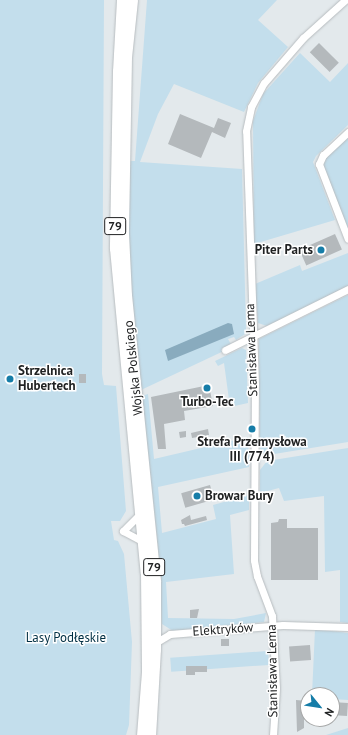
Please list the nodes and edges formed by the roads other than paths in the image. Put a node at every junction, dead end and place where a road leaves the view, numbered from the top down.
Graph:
1 (122, 0) edge
2 (132, 0) edge
3 (347, 0) edge
4 (348, 132) edge
5 (348, 239) edge
6 (348, 289) edge
7 (251, 336) junction
8 (225, 350) dead end
9 (141, 512) junction
10 (144, 542) junction
11 (155, 626) junction
12 (273, 626) junction
13 (348, 627) edge
14 (170, 634) junction
15 (155, 643) junction
16 (142, 735) edge
17 (150, 735) edge
18 (274, 735) edge

1 - 9 main road, Wojska Polskiego / 79
2 - 11 main road, Wojska Polskiego / 79
3 - 7 street, Stanisława Lema
4 - 5 street
6 - 7 street
7 - 8 street
7 - 12 street, Stanisława Lema
9 - 10 main road, Wojska Polskiego / 79
9 - 10 street
10 - 16 main road, Wojska Polskiego / 79
11 - 14 street
11 - 15 main road, Wojska Polskiego / 79
12 - 13 street, Elektryków
12 - 14 street, Elektryków
12 - 18 street, Stanisława Lema
14 - 15 street, Elektryków
15 - 17 main road, Wojska Polskiego / 79

